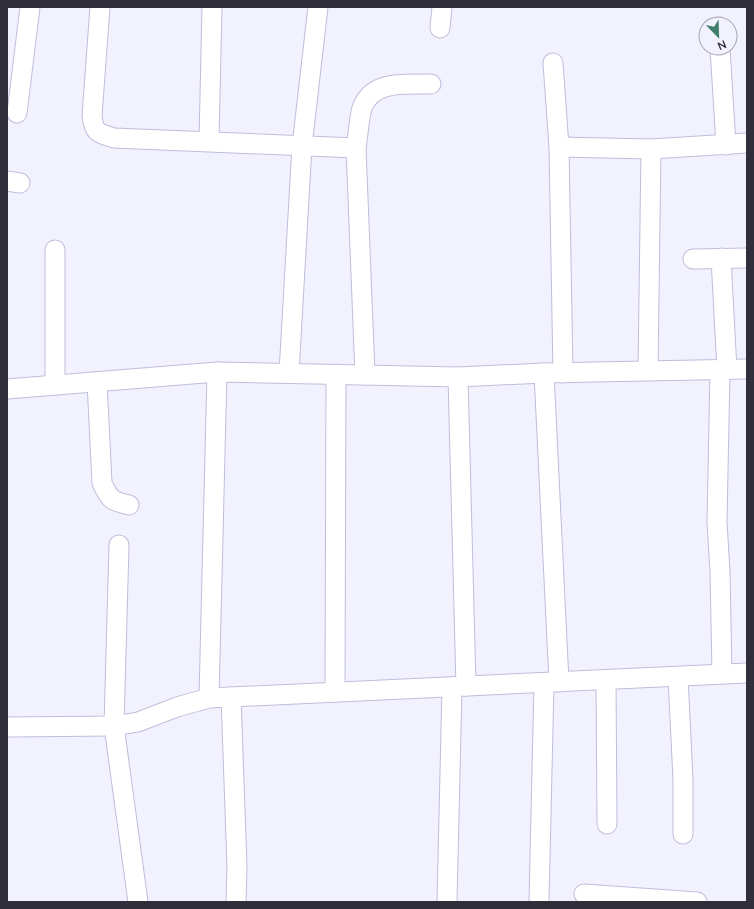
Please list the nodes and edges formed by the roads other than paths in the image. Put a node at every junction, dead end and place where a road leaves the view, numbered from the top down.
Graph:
1 (30, 7) edge
2 (100, 7) edge
3 (212, 7) edge
4 (318, 7) edge
5 (442, 7) edge
6 (440, 28) dead end
7 (720, 56) edge
8 (553, 63) dead end
9 (431, 84) dead end
10 (16, 113) dead end
11 (209, 141) junction
12 (747, 143) edge
13 (726, 145) junction
14 (302, 146) junction
15 (559, 147) junction
16 (356, 148) junction
17 (651, 149) junction
18 (55, 250) dead end
19 (721, 258) junction
20 (747, 258) edge
21 (693, 259) dead end
22 (747, 369) edge
23 (648, 370) junction
24 (723, 370) junction
25 (218, 372) junction
26 (544, 373) junction
27 (563, 373) junction
28 (289, 374) junction
29 (336, 374) junction
30 (365, 375) junction
31 (458, 378) junction
32 (97, 382) junction
33 (54, 385) junction
34 (7, 389) edge
35 (129, 505) dead end
36 (119, 545) dead end
37 (722, 673) junction
38 (747, 673) edge
39 (678, 677) junction
40 (606, 680) junction
41 (551, 682) junction
42 (459, 686) junction
43 (335, 692) junction
44 (231, 697) junction
45 (208, 698) junction
46 (114, 726) junction
47 (7, 727) edge
48 (607, 824) dead end
49 (683, 834) dead end
50 (584, 894) dead end
51 (636, 900) edge
52 (138, 902) edge
53 (236, 902) edge
54 (446, 902) edge
55 (539, 902) edge
56 (697, 902) edge

1 - 10 street
2 - 11 street
3 - 11 street
4 - 14 street
5 - 6 street
7 - 13 street
8 - 15 street
9 - 16 street
11 - 14 street
12 - 13 street
13 - 17 street
14 - 16 street
14 - 28 street
15 - 17 street
15 - 27 street
16 - 30 street
17 - 23 street
18 - 33 street
19 - 20 street
19 - 21 street
19 - 24 street
22 - 24 street
23 - 24 street
23 - 27 street
24 - 37 street
25 - 28 street
25 - 32 street
25 - 45 street
26 - 27 street
26 - 31 street
26 - 41 street
28 - 29 street
29 - 30 street
29 - 43 street
30 - 31 street
31 - 42 street
32 - 33 street
32 - 35 street
33 - 34 street
36 - 46 street
37 - 38 street
37 - 39 street
39 - 40 street
39 - 49 street
40 - 41 street
40 - 48 street
41 - 42 street
41 - 55 street
42 - 43 street
42 - 54 street
43 - 44 street
44 - 45 street
44 - 53 street
45 - 46 street
46 - 47 street
46 - 52 street
50 - 51 street
51 - 56 street

